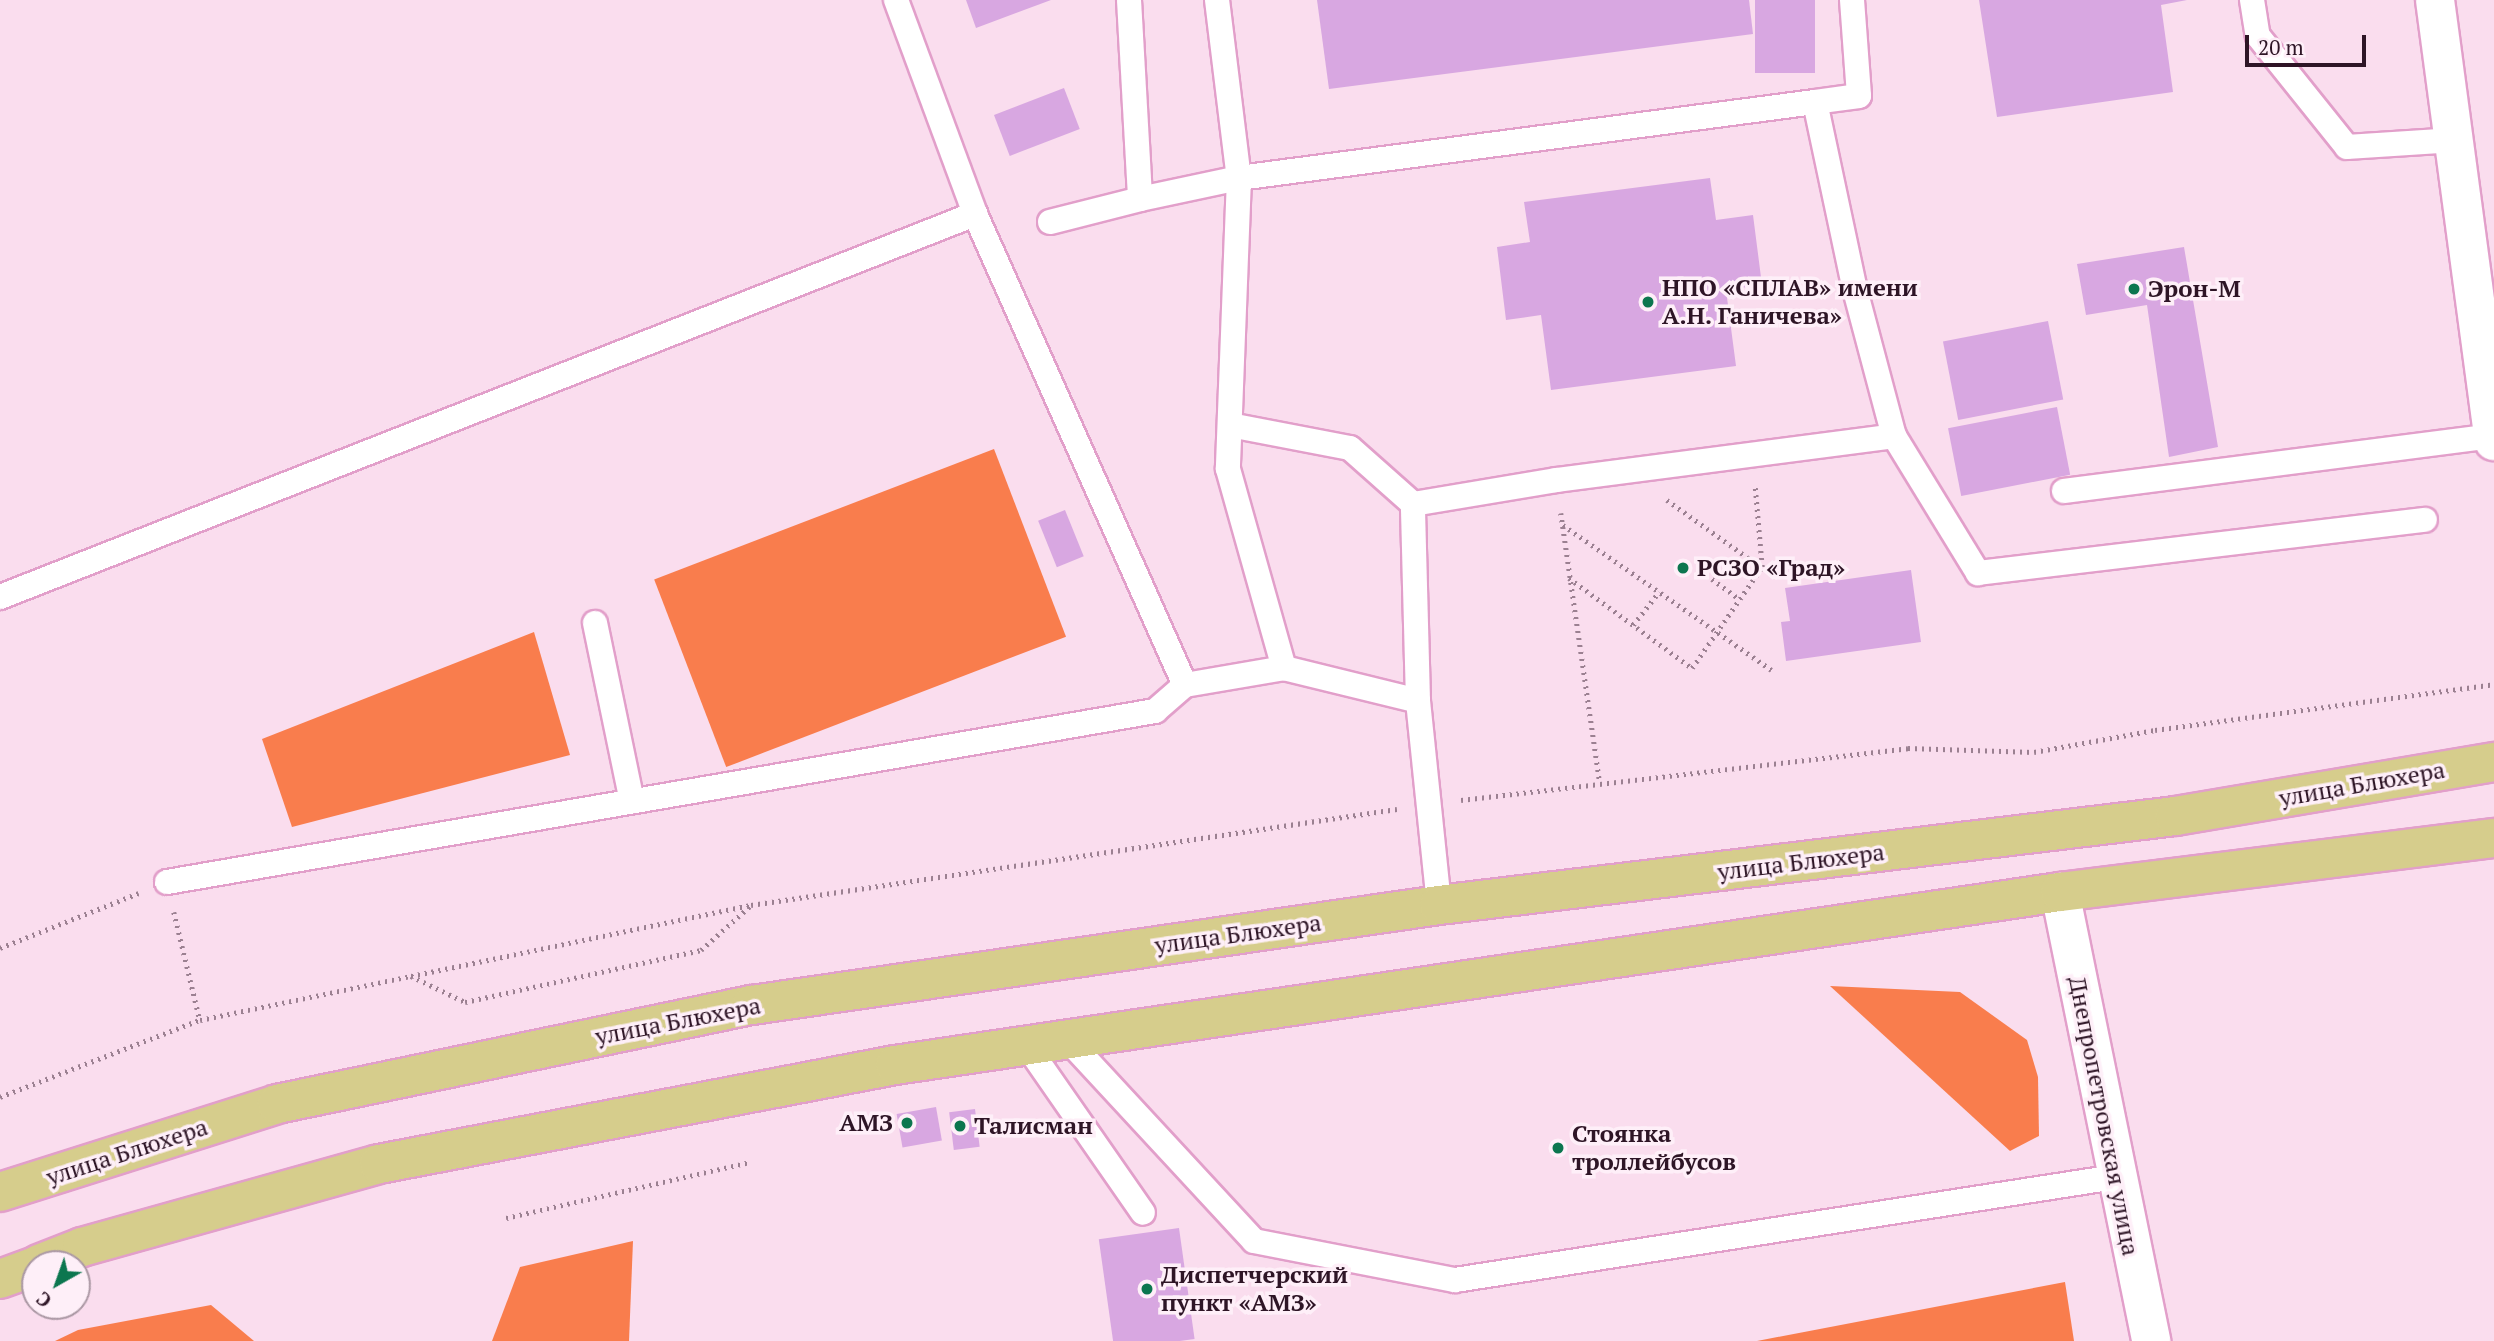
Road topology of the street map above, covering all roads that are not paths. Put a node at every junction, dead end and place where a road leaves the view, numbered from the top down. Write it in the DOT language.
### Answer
graph roads {
  1 [pos="895,0"];
  2 [pos="1129,0"];
  3 [pos="1217,0"];
  4 [pos="1852,0"];
  5 [pos="2252,0"];
  6 [pos="2435,0"];
  7 [pos="1815,102"];
  8 [pos="2455,140"];
  9 [pos="1239,178"];
  10 [pos="1140,199"];
  11 [pos="975,214"];
  12 [pos="1051,222"];
  13 [pos="1230,425"];
  14 [pos="1895,436"];
  15 [pos="2493,436"];
  16 [pos="2494,442"];
  17 [pos="2064,491"];
  18 [pos="1413,504"];
  19 [pos="2425,520"];
  20 [pos="0,597"];
  21 [pos="595,623"];
  22 [pos="1284,668"];
  23 [pos="1185,685"];
  24 [pos="1418,701"];
  25 [pos="2494,762"];
  26 [pos="632,801"];
  27 [pos="2048,832"];
  28 [pos="2494,838"];
  29 [pos="167,882"];
  30 [pos="2060,892"];
  31 [pos="1439,905"];
  32 [pos="1067,1039"];
  33 [pos="1027,1046"];
  34 [pos="2115,1177"];
  35 [pos="0,1192"];
  36 [pos="1143,1213"];
  37 [pos="74,1250"];
  38 [pos="21,1271"];
  39 [pos="0,1279"];
  40 [pos="2151,1341"];
  1 -- 11 [label="lane"];
  2 -- 10 [label="lane"];
  3 -- 9 [label="lane"];
  4 -- 7 [label="lane"];
  5 -- 8 [label="lane"];
  6 -- 8 [label="street"];
  7 -- 9 [label="lane"];
  7 -- 14 [label="lane"];
  8 -- 15 [label="street"];
  9 -- 10 [label="lane"];
  9 -- 13 [label="lane"];
  10 -- 12 [label="lane"];
  11 -- 20 [label="lane"];
  11 -- 23 [label="lane"];
  13 -- 18 [label="lane"];
  13 -- 22 [label="lane"];
  14 -- 18 [label="lane"];
  14 -- 19 [label="lane"];
  15 -- 16 [label="street"];
  15 -- 17 [label="lane"];
  18 -- 24 [label="lane"];
  21 -- 26 [label="lane"];
  22 -- 23 [label="lane"];
  22 -- 24 [label="lane"];
  23 -- 26 [label="lane"];
  24 -- 31 [label="lane"];
  25 -- 27 [label="main road, улица Блюхера"];
  26 -- 29 [label="lane"];
  27 -- 30 [label="main road"];
  27 -- 31 [label="main road, улица Блюхера"];
  28 -- 30 [label="main road"];
  30 -- 32 [label="main road"];
  30 -- 34 [label="street, Днепропетровская улица"];
  31 -- 35 [label="main road, улица Блюхера"];
  32 -- 33 [label="main road"];
  32 -- 34 [label="lane"];
  33 -- 36 [label="lane"];
  33 -- 37 [label="main road"];
  34 -- 40 [label="street, Днепропетровская улица"];
  38 -- 39 [label="main road"];
}
